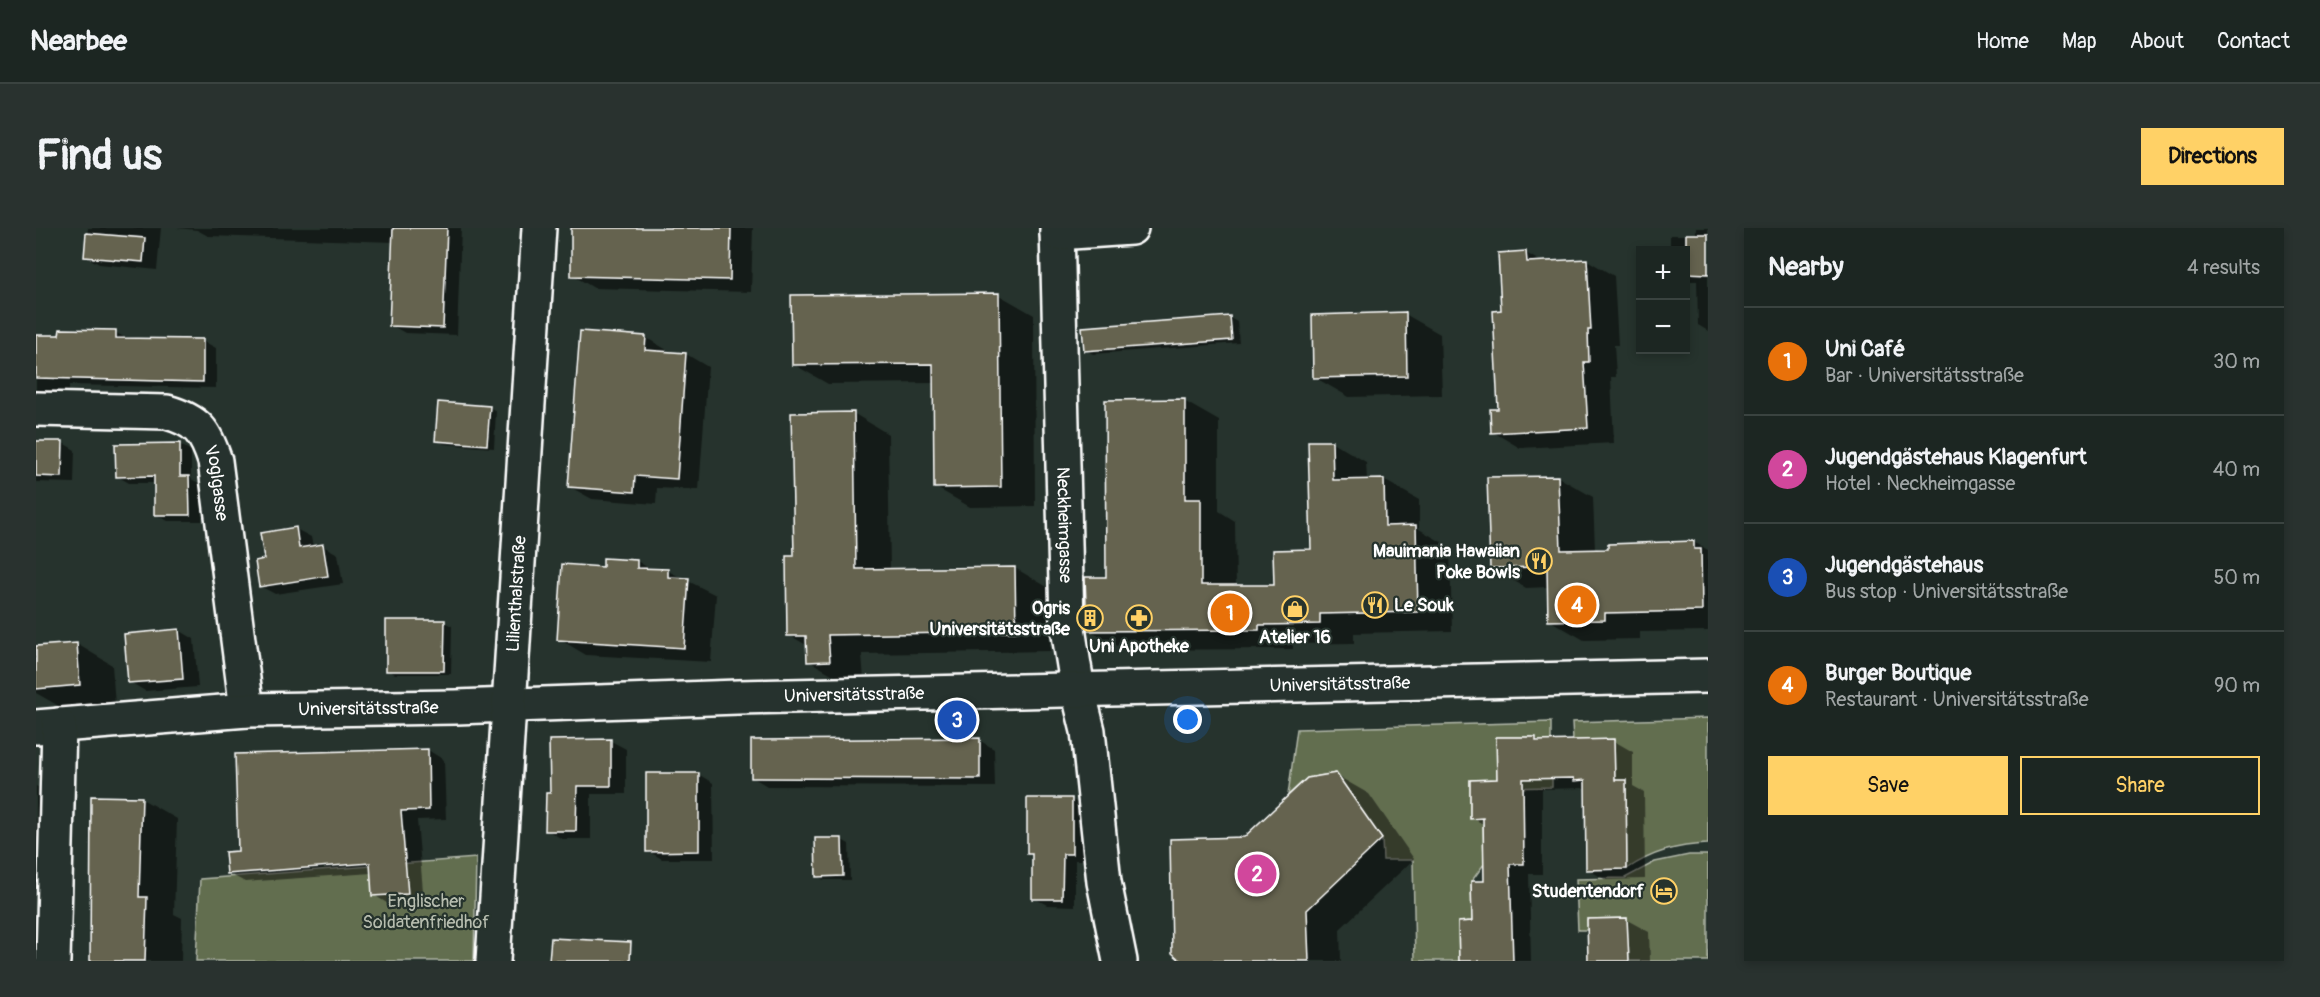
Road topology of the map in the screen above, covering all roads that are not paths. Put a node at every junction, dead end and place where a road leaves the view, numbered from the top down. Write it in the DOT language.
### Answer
graph roads {
  1 [pos="539,228"];
  2 [pos="1131,228"];
  3 [pos="1057,231"];
  4 [pos="36,409"];
  5 [pos="1708,676"];
  6 [pos="1078,690"];
  7 [pos="507,706"];
  8 [pos="247,710"];
  9 [pos="48,726"];
  10 [pos="54,961"];
  11 [pos="493,961"];
  12 [pos="1120,961"];
  1 -- 7 [label="street, Lilienthalstraße"];
  2 -- 3 [label="street"];
  3 -- 6 [label="street, Neckheimgasse"];
  4 -- 8 [label="street, Voglgasse"];
  5 -- 6 [label="street, Universitätsstraße"];
  6 -- 7 [label="street, Universitätsstraße"];
  6 -- 12 [label="street, Neckheimgasse"];
  7 -- 8 [label="street, Universitätsstraße"];
  7 -- 11 [label="street, Lilienthalstraße"];
  8 -- 9 [label="street, Universitätsstraße"];
  9 -- 10 [label="street"];
}
